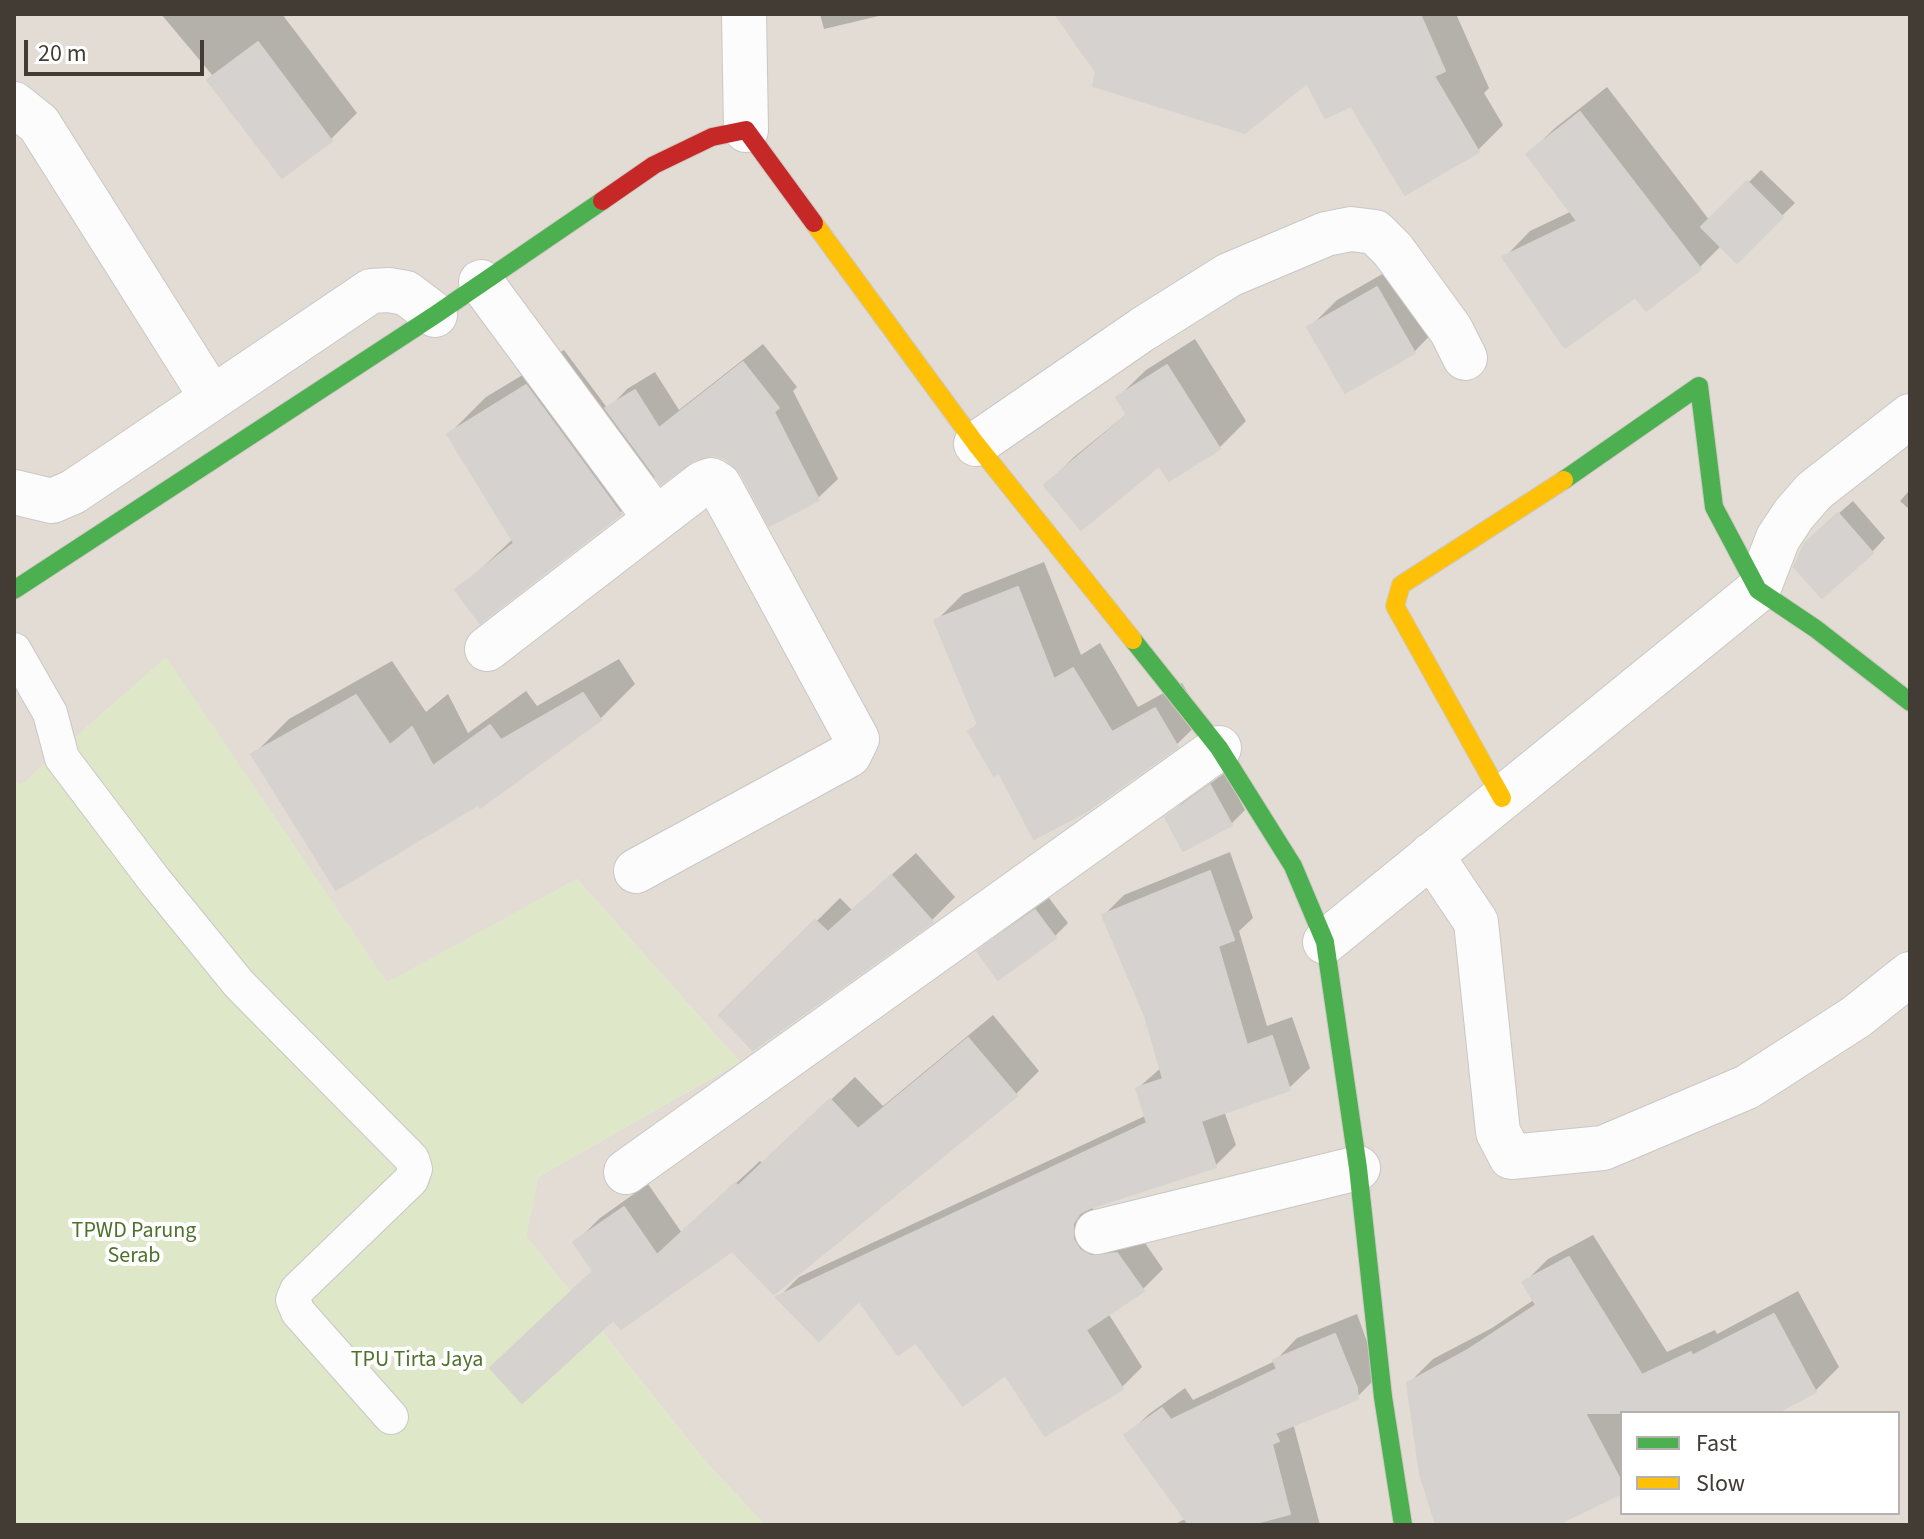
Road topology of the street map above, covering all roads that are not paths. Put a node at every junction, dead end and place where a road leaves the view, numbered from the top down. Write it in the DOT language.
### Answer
graph roads {
  1 [pos="744,14"];
  2 [pos="14,104"];
  3 [pos="746,130"];
  4 [pos="481,282"];
  5 [pos="435,315"];
  6 [pos="1465,358"];
  7 [pos="212,398"];
  8 [pos="1910,416"];
  9 [pos="976,444"];
  10 [pos="14,492"];
  11 [pos="656,519"];
  12 [pos="14,590"];
  13 [pos="1758,590"];
  14 [pos="487,649"];
  15 [pos="14,650"];
  16 [pos="1910,702"];
  17 [pos="1219,748"];
  18 [pos="1502,798"];
  19 [pos="1431,855"];
  20 [pos="636,871"];
  21 [pos="1325,942"];
  22 [pos="1910,974"];
  23 [pos="1358,1168"];
  24 [pos="626,1172"];
  25 [pos="1097,1232"];
  26 [pos="391,1417"];
  27 [pos="1403,1525"];
  1 -- 3 [label="street"];
  2 -- 7 [label="street"];
  3 -- 4 [label="street"];
  3 -- 9 [label="street"];
  4 -- 5 [label="street"];
  4 -- 11 [label="street"];
  5 -- 7 [label="street"];
  5 -- 12 [label="street"];
  6 -- 9 [label="street"];
  7 -- 10 [label="street"];
  8 -- 13 [label="street"];
  9 -- 17 [label="street"];
  11 -- 14 [label="street"];
  11 -- 20 [label="street"];
  13 -- 16 [label="street"];
  13 -- 18 [label="street"];
  13 -- 18 [label="street"];
  15 -- 26 [label="lane"];
  17 -- 21 [label="street"];
  17 -- 24 [label="street"];
  18 -- 19 [label="street"];
  19 -- 21 [label="street"];
  19 -- 22 [label="street"];
  21 -- 23 [label="street"];
  23 -- 25 [label="street"];
  23 -- 27 [label="street"];
}
